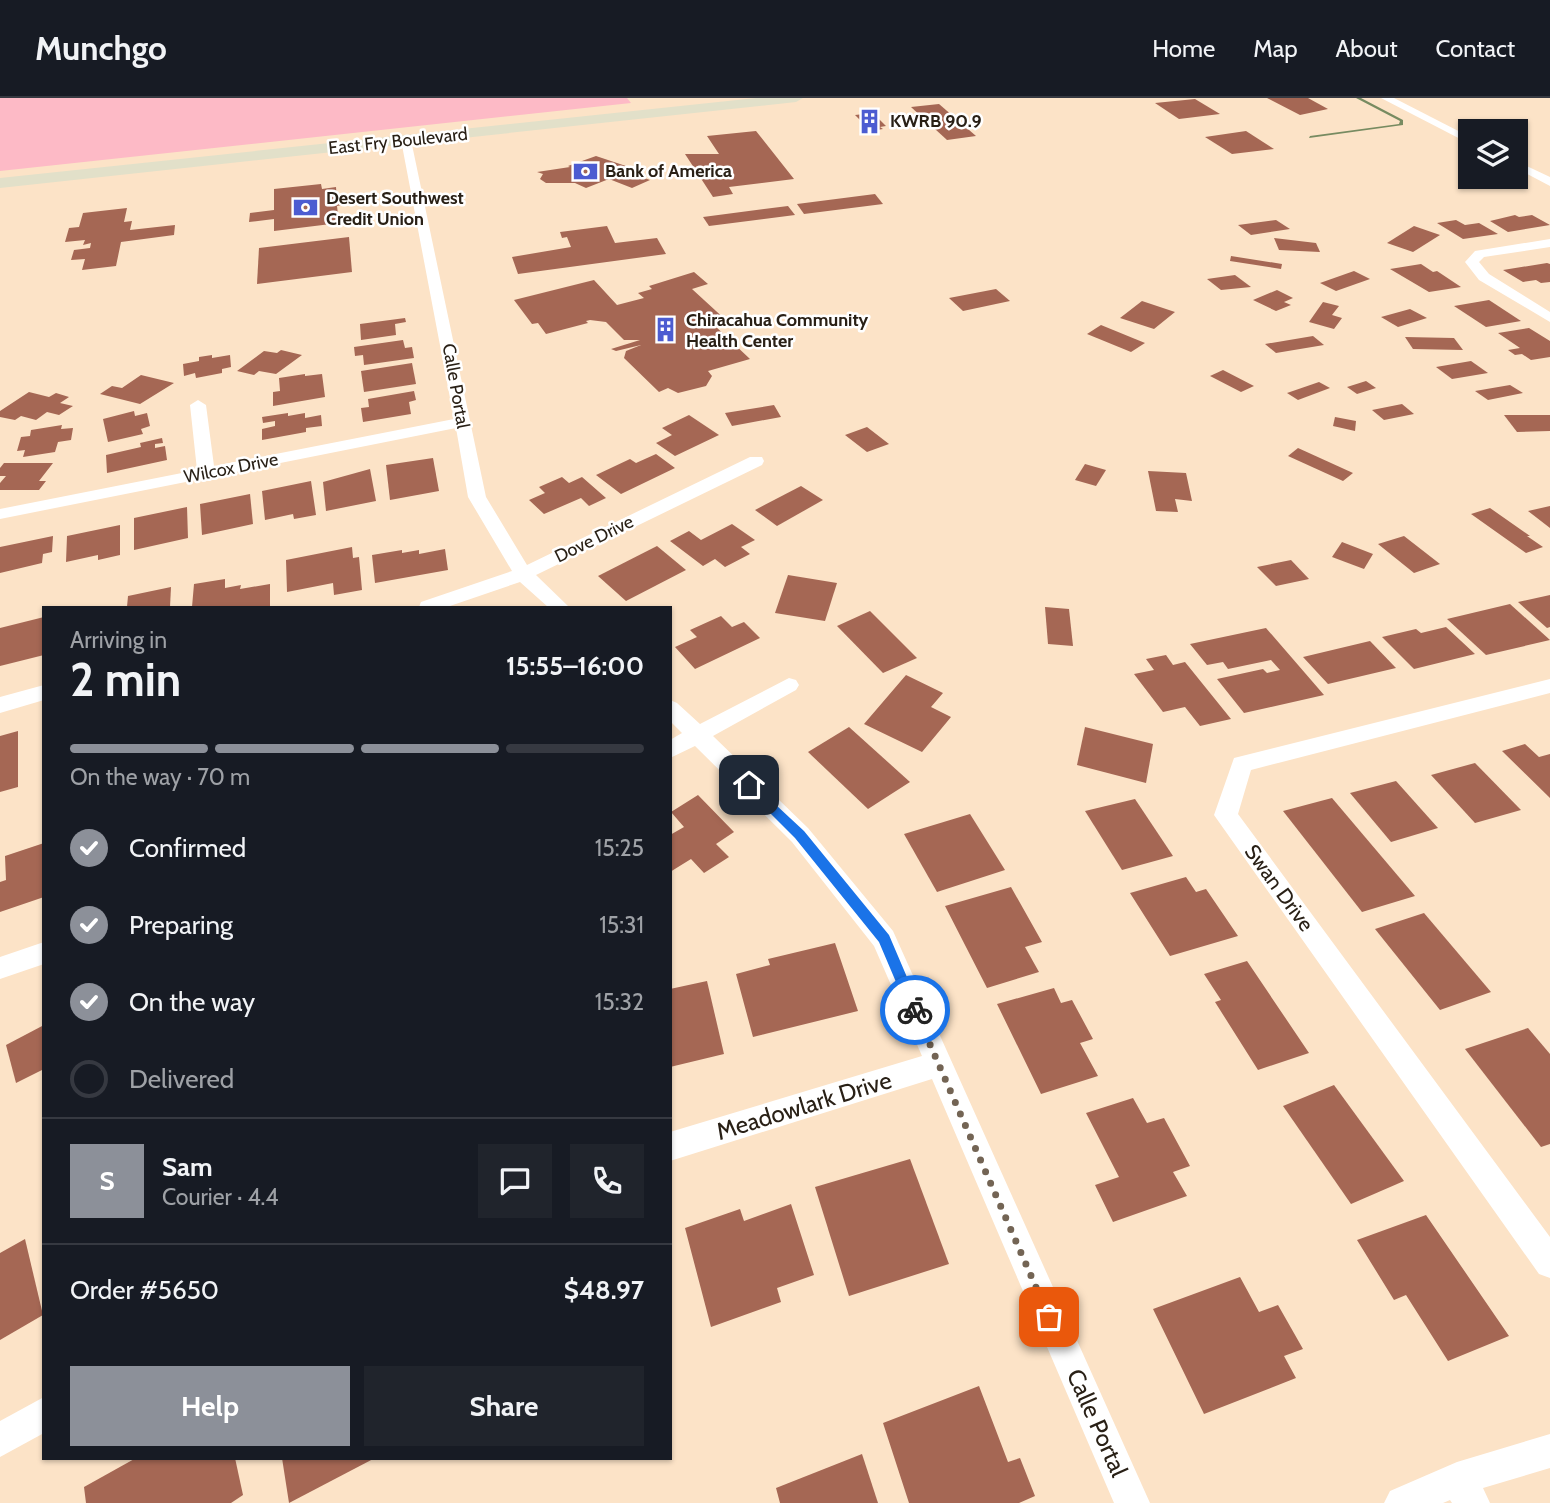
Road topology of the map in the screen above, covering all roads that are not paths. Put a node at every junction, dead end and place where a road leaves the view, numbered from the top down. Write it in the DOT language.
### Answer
graph roads {
  1 [pos="796,98"];
  2 [pos="1386,98"];
  3 [pos="1458,135"];
  4 [pos="406,140"];
  5 [pos="1528,170"];
  6 [pos="1550,182"];
  7 [pos="0,183"];
  8 [pos="1550,243"];
  9 [pos="1550,318"];
  10 [pos="198,405"];
  11 [pos="462,422"];
  12 [pos="756,461"];
  13 [pos="206,473"];
  14 [pos="0,514"];
  15 [pos="523,573"];
  16 [pos="431,606"];
  17 [pos="559,606"];
  18 [pos="789,685"];
  19 [pos="1550,686"];
  20 [pos="42,693"];
  21 [pos="0,705"];
  22 [pos="672,710"];
  23 [pos="699,734"];
  24 [pos="672,749"];
  25 [pos="42,954"];
  26 [pos="0,968"];
  27 [pos="938,1065"];
  28 [pos="672,1146"];
  29 [pos="1550,1263"];
  30 [pos="42,1415"];
  31 [pos="0,1440"];
  32 [pos="1550,1451"];
  33 [pos="1464,1491"];
  34 [pos="1132,1503"];
  35 [pos="1402,1503"];
  1 -- 4 [label="main road, East Fry Boulevard"];
  2 -- 3 [label="street"];
  4 -- 7 [label="main road, East Fry Boulevard"];
  4 -- 11 [label="street, Calle Portal"];
  5 -- 6 [label="street"];
  8 -- 9 [label="street"];
  10 -- 13 [label="street"];
  11 -- 13 [label="street, Wilcox Drive"];
  11 -- 15 [label="street, Calle Portal"];
  12 -- 15 [label="street, Dove Drive"];
  13 -- 14 [label="street, Wilcox Drive"];
  15 -- 16 [label="street, Dove Drive"];
  15 -- 17 [label="street, Calle Portal"];
  18 -- 23 [label="street"];
  19 -- 29 [label="street, Swan Drive"];
  20 -- 21 [label="street"];
  22 -- 23 [label="street, Calle Portal"];
  23 -- 24 [label="street"];
  23 -- 27 [label="street, Calle Portal"];
  25 -- 26 [label="street"];
  27 -- 28 [label="street, Meadowlark Drive"];
  27 -- 34 [label="street, Calle Portal"];
  30 -- 31 [label="street"];
  32 -- 33 [label="street"];
  33 -- 35 [label="street"];
}
